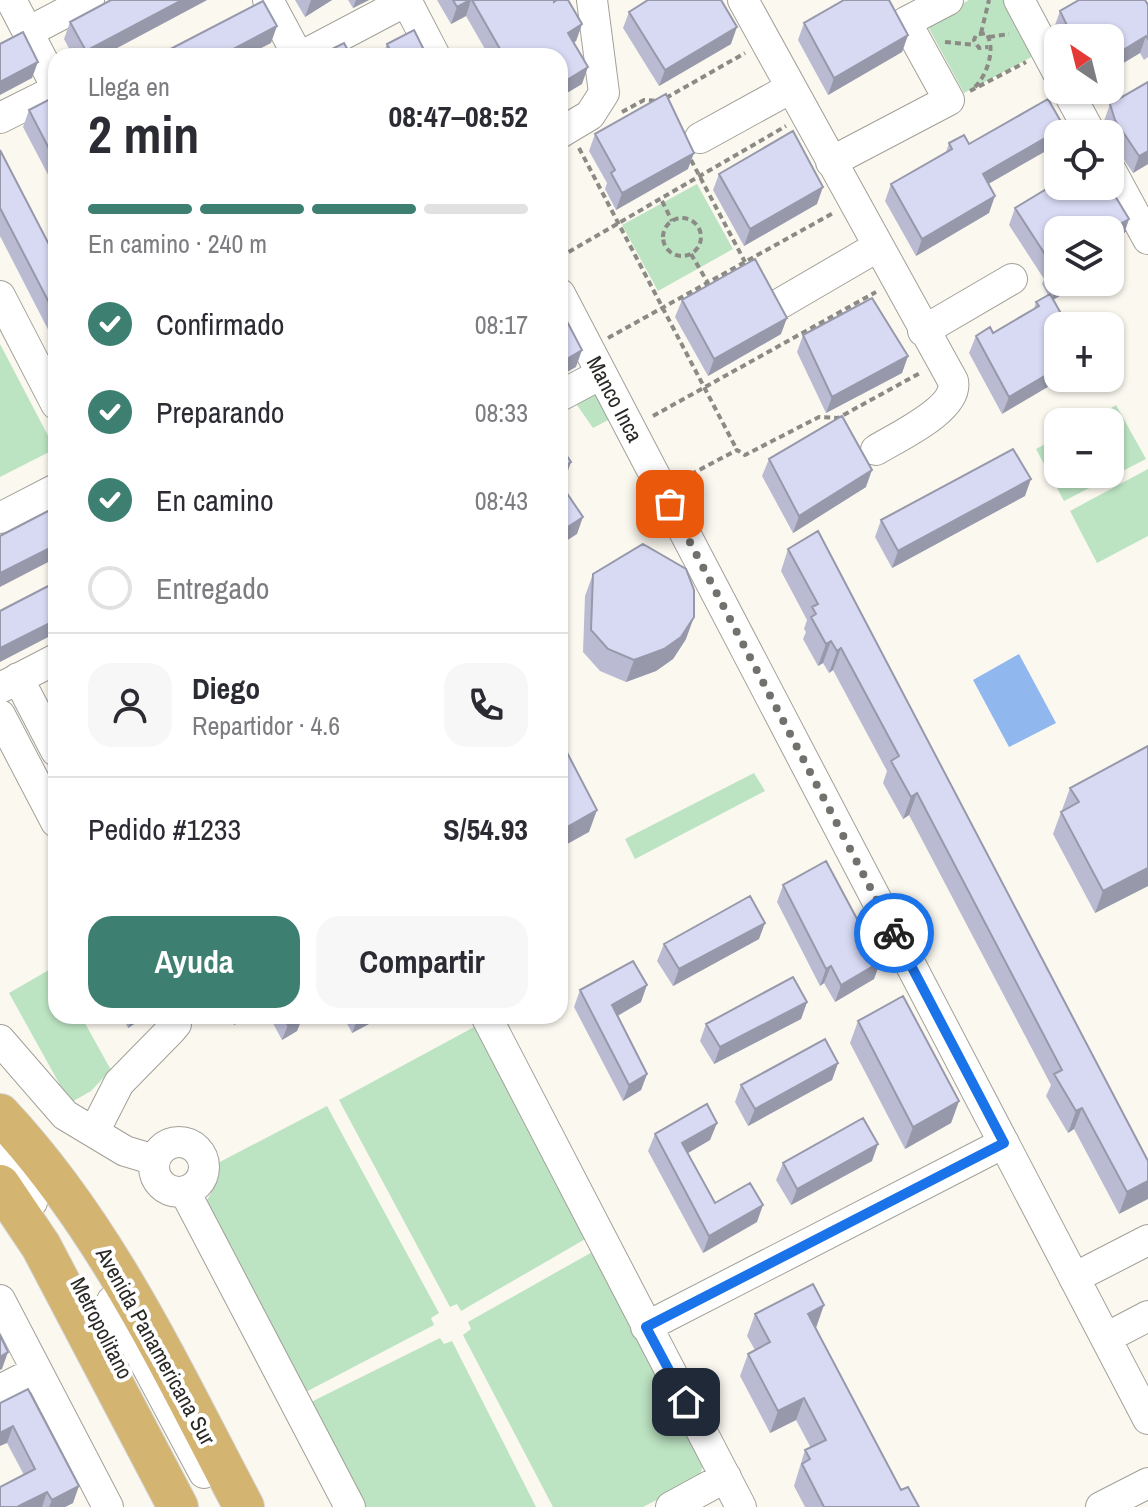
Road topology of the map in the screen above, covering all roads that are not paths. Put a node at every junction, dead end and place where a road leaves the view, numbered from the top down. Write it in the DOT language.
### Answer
graph roads {
  1 [pos="11,0"];
  2 [pos="89,0"];
  3 [pos="268,0"];
  4 [pos="406,0"];
  5 [pos="592,0"];
  6 [pos="743,0"];
  7 [pos="948,0"];
  8 [pos="1019,0"];
  9 [pos="28,32"];
  10 [pos="1044,47"];
  11 [pos="295,48"];
  12 [pos="315,48"];
  13 [pos="431,48"];
  14 [pos="48,72"];
  15 [pos="48,92"];
  16 [pos="798,101"];
  17 [pos="0,118"];
  18 [pos="568,129"];
  19 [pos="694,146"];
  20 [pos="831,162"];
  21 [pos="1124,193"];
  22 [pos="1146,231"];
  23 [pos="877,247"];
  24 [pos="1012,279"];
  25 [pos="0,296"];
  26 [pos="568,310"];
  27 [pos="782,315"];
  28 [pos="923,331"];
  29 [pos="595,362"];
  30 [pos="568,388"];
  31 [pos="48,389"];
  32 [pos="876,450"];
  33 [pos="48,493"];
  34 [pos="0,518"];
  35 [pos="48,663"];
  36 [pos="9,683"];
  37 [pos="0,715"];
  38 [pos="48,739"];
  39 [pos="48,801"];
  40 [pos="176,1024"];
  41 [pos="490,1024"];
  42 [pos="0,1040"];
  43 [pos="0,1114"];
  44 [pos="82,1125"];
  45 [pos="0,1140"];
  46 [pos="1004,1143"];
  47 [pos="0,1153"];
  48 [pos="155,1160"];
  49 [pos="0,1185"];
  50 [pos="185,1192"];
  51 [pos="1146,1245"];
  52 [pos="1074,1278"];
  53 [pos="0,1300"];
  54 [pos="1148,1316"];
  55 [pos="646,1327"];
  56 [pos="1106,1338"];
  57 [pos="37,1371"];
  58 [pos="0,1390"];
  59 [pos="1148,1419"];
  60 [pos="1148,1483"];
  61 [pos="731,1497"];
  62 [pos="108,1507"];
  63 [pos="178,1507"];
  64 [pos="195,1507"];
  65 [pos="222,1507"];
  66 [pos="244,1507"];
  67 [pos="350,1507"];
  68 [pos="671,1507"];
  69 [pos="1101,1507"];
  1 -- 9 [label="street"];
  2 -- 9 [label="street"];
  3 -- 11 [label="street"];
  4 -- 12 [label="street"];
  4 -- 13 [label="street"];
  5 -- 18 [label="street"];
  6 -- 16 [label="street"];
  7 -- 20 [label="street"];
  8 -- 10 [label="street"];
  9 -- 14 [label="street"];
  15 -- 17 [label="street"];
  16 -- 19 [label="street"];
  16 -- 20 [label="street"];
  20 -- 23 [label="street"];
  21 -- 22 [label="street"];
  23 -- 27 [label="street"];
  23 -- 28 [label="street"];
  24 -- 28 [label="street"];
  25 -- 31 [label="street"];
  26 -- 29 [label="street, Manco Inca"];
  28 -- 32 [label="street"];
  29 -- 30 [label="street"];
  29 -- 46 [label="street, Manco Inca"];
  33 -- 34 [label="street"];
  35 -- 36 [label="street"];
  36 -- 38 [label="street"];
  37 -- 39 [label="street"];
  40 -- 44 [label="street"];
  41 -- 55 [label="street"];
  42 -- 44 [label="street"];
  43 -- 66 [label="main road, Avenida Panamericana Sur"];
  44 -- 48 [label="street"];
  45 -- 65 [label="street, Metropolitano"];
  46 -- 52 [label="street, Manco Inca"];
  46 -- 55 [label="street"];
  47 -- 64 [label="street, Metropolitano"];
  48 -- 50 [label="street"];
  48 -- 50 [label="street"];
  49 -- 63 [label="main road"];
  50 -- 67 [label="street"];
  51 -- 52 [label="street"];
  52 -- 56 [label="street, Manco Inca"];
  53 -- 57 [label="street"];
  54 -- 56 [label="street"];
  55 -- 61 [label="street"];
  56 -- 59 [label="street, Manco Inca"];
  57 -- 58 [label="street"];
  57 -- 62 [label="street"];
  60 -- 69 [label="street"];
  61 -- 68 [label="street"];
}
